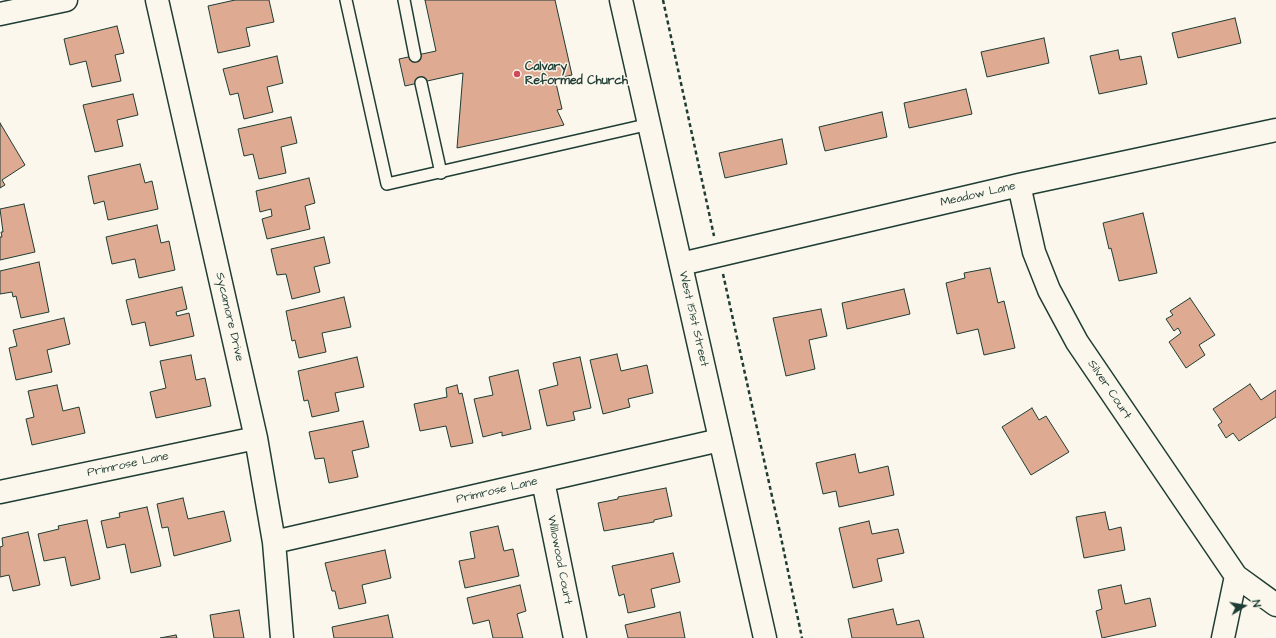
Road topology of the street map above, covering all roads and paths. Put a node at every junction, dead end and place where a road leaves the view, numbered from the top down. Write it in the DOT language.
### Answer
graph roads {
  1 [pos="66,0"];
  2 [pos="157,0"];
  3 [pos="346,0"];
  4 [pos="404,0"];
  5 [pos="621,0"];
  6 [pos="663,0"];
  7 [pos="0,14"];
  8 [pos="415,56"];
  9 [pos="421,83"];
  10 [pos="650,124"];
  11 [pos="1276,130"];
  12 [pos="441,173"];
  13 [pos="1019,185"];
  14 [pos="718,255"];
  15 [pos="681,264"];
  16 [pos="256,438"];
  17 [pos="720,440"];
  18 [pos="543,481"];
  19 [pos="0,492"];
  20 [pos="274,542"];
  21 [pos="1236,576"];
  22 [pos="1276,605"];
  23 [pos="282,638"];
  24 [pos="575,638"];
  25 [pos="764,638"];
  26 [pos="802,638"];
  27 [pos="1223,638"];
  1 -- 7 [label="street"];
  2 -- 16 [label="street, Sycamore Drive"];
  3 -- 12 [label="lane"];
  4 -- 8 [label="lane"];
  5 -- 10 [label="street, West 151st Street"];
  6 -- 14 [label="path"];
  9 -- 12 [label="lane"];
  10 -- 12 [label="lane"];
  10 -- 15 [label="street, West 151st Street"];
  11 -- 13 [label="street, Meadow Lane"];
  13 -- 14 [label="street, Meadow Lane"];
  13 -- 21 [label="street, Silver Court"];
  14 -- 15 [label="street, Meadow Lane"];
  14 -- 26 [label="path"];
  15 -- 17 [label="street, West 151st Street"];
  16 -- 19 [label="street, Primrose Lane"];
  16 -- 20 [label="street, Sycamore Drive"];
  17 -- 18 [label="street, Primrose Lane"];
  17 -- 25 [label="street, West 151st Street"];
  18 -- 20 [label="street, Primrose Lane"];
  18 -- 24 [label="street, Willowood Court"];
  20 -- 23 [label="street, Sycamore Drive"];
  21 -- 22 [label="street, Silver Court"];
  21 -- 27 [label="street"];
}
